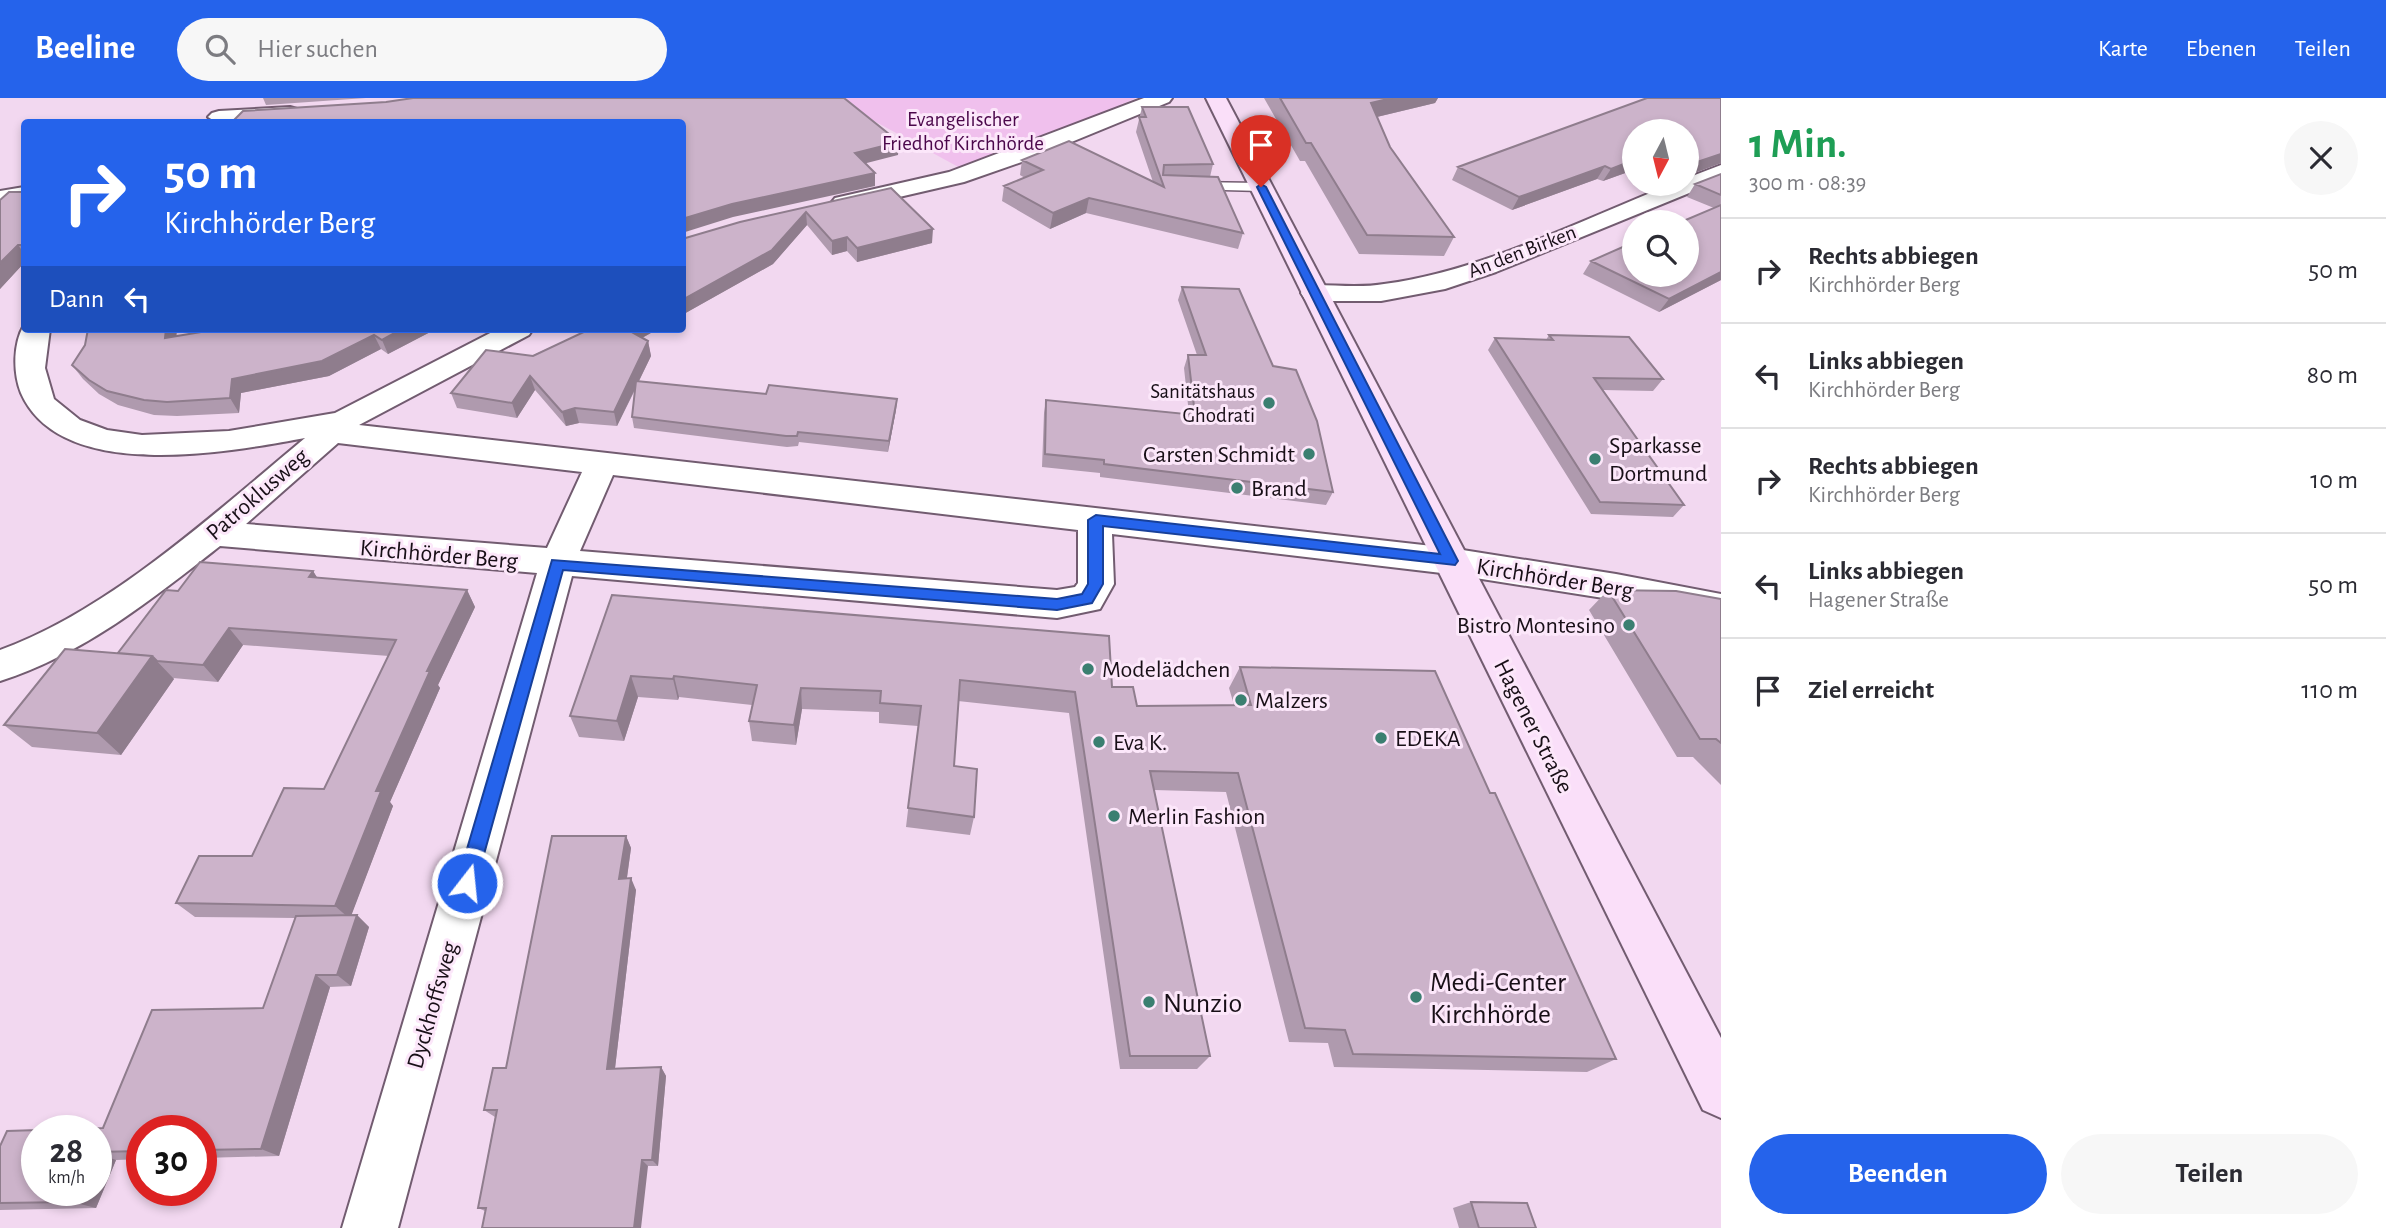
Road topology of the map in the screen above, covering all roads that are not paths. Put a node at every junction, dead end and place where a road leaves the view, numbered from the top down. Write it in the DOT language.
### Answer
graph roads {
  1 [pos="235,98"];
  2 [pos="1161,98"];
  3 [pos="1216,98"];
  4 [pos="309,112"];
  5 [pos="217,119"];
  6 [pos="228,119"];
  7 [pos="1721,172"];
  8 [pos="1180,186"];
  9 [pos="1261,187"];
  10 [pos="21,194"];
  11 [pos="0,198"];
  12 [pos="818,209"];
  13 [pos="1314,293"];
  14 [pos="35,333"];
  15 [pos="512,333"];
  16 [pos="337,426"];
  17 [pos="602,464"];
  18 [pos="1096,520"];
  19 [pos="213,533"];
  20 [pos="1450,561"];
  21 [pos="557,564"];
  22 [pos="1721,608"];
  23 [pos="0,666"];
  24 [pos="1721,1091"];
  25 [pos="370,1228"];
  1 -- 5 [label="street"];
  2 -- 12 [label="street"];
  3 -- 9 [label="main road, Hagener Straße"];
  4 -- 6 [label="street"];
  7 -- 13 [label="street, An den Birken"];
  8 -- 9 [label="lane"];
  9 -- 13 [label="main road, Hagener Straße"];
  10 -- 11 [label="street"];
  13 -- 20 [label="main road, Hagener Straße"];
  14 -- 16 [label="street"];
  15 -- 16 [label="street, Patroklusweg"];
  16 -- 17 [label="street, Kirchhörder Berg"];
  16 -- 19 [label="street, Patroklusweg"];
  17 -- 18 [label="street, Kirchhörder Berg"];
  17 -- 21 [label="street, Dyckhoffsweg"];
  18 -- 20 [label="street, Kirchhörder Berg"];
  18 -- 21 [label="street, Kirchhörder Berg"];
  19 -- 21 [label="street, Kirchhörder Berg"];
  19 -- 23 [label="street, Patroklusweg"];
  20 -- 22 [label="street, Kirchhörder Berg"];
  20 -- 24 [label="main road, Hagener Straße"];
  21 -- 25 [label="street, Dyckhoffsweg"];
}
